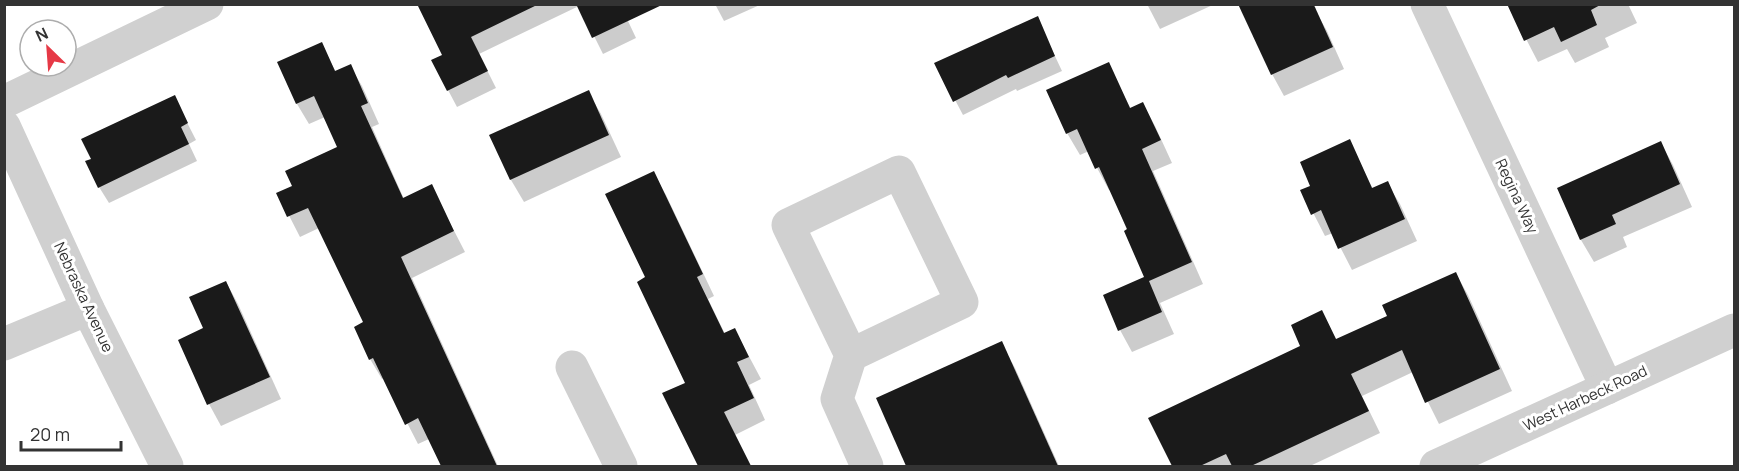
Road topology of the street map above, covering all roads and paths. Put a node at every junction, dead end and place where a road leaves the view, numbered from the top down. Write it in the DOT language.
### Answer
graph roads {
  1 [pos="207,4"];
  2 [pos="1427,4"];
  3 [pos="4,102"];
  4 [pos="4,126"];
  5 [pos="88,309"];
  6 [pos="1734,330"];
  7 [pos="4,344"];
  8 [pos="851,355"];
  9 [pos="572,367"];
  10 [pos="1607,388"];
  11 [pos="167,466"];
  12 [pos="621,466"];
  13 [pos="867,466"];
  14 [pos="1436,466"];
  1 -- 3 [label="street"];
  2 -- 10 [label="street, Regina Way"];
  4 -- 5 [label="street, Nebraska Avenue"];
  5 -- 7 [label="street"];
  5 -- 11 [label="street, Nebraska Avenue"];
  6 -- 10 [label="street, West Harbeck Road"];
  8 -- 8 [label="street"];
  8 -- 13 [label="street"];
  9 -- 12 [label="street"];
  10 -- 14 [label="street, West Harbeck Road"];
}
